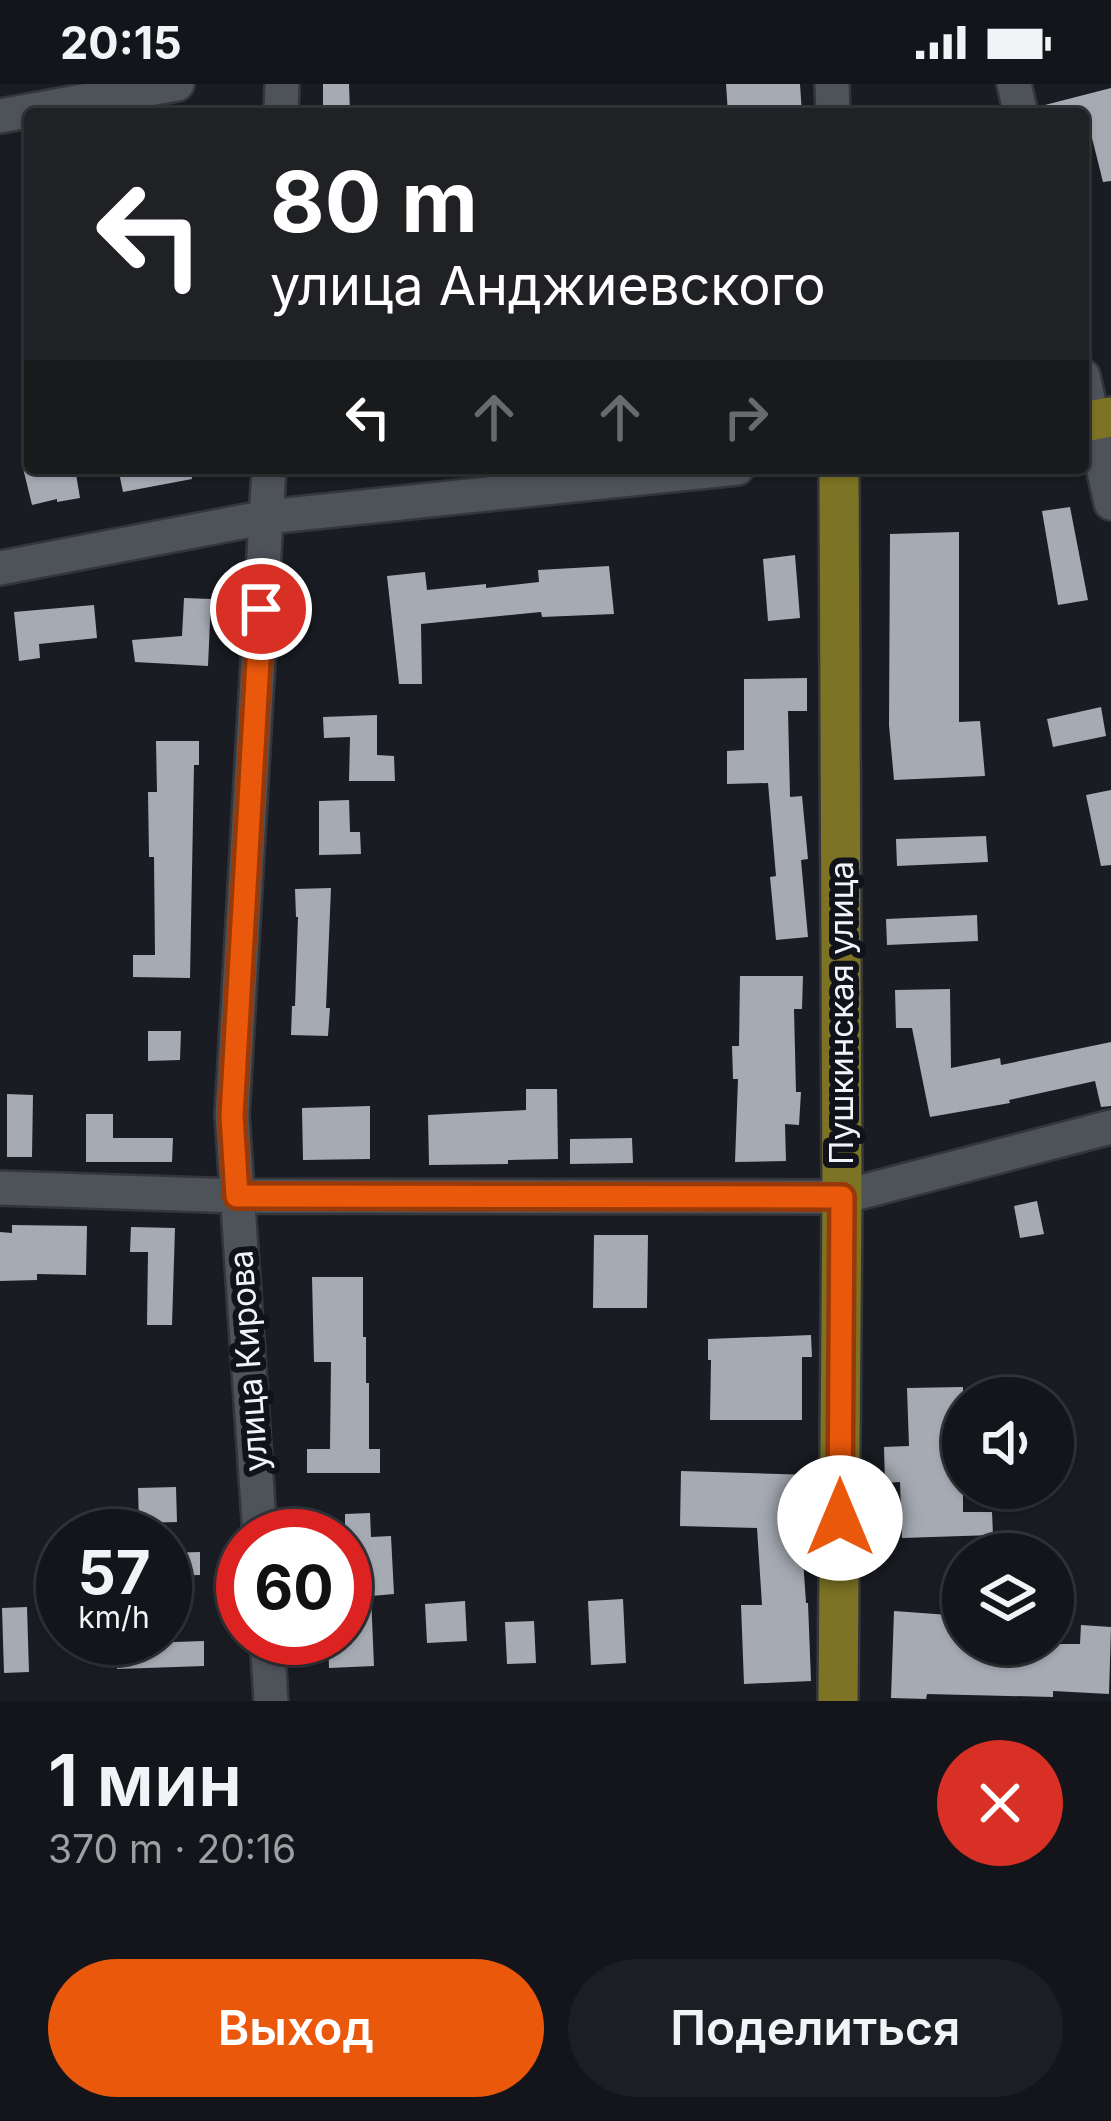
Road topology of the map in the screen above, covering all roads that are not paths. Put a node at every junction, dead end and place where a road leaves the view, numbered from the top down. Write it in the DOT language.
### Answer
graph roads {
  1 [pos="177,84"];
  2 [pos="44,108"];
  3 [pos="1096,420"];
  4 [pos="268,474"];
  5 [pos="681,474"];
  6 [pos="839,474"];
  7 [pos="1111,503"];
  8 [pos="267,518"];
  9 [pos="0,568"];
  10 [pos="1111,1127"];
  11 [pos="0,1188"];
  12 [pos="237,1196"];
  13 [pos="842,1197"];
  14 [pos="258,1509"];
  15 [pos="269,1665"];
  16 [pos="271,1701"];
  17 [pos="838,1701"];
  1 -- 2 [label="street"];
  3 -- 7 [label="street"];
  4 -- 8 [label="street, улица Кирова"];
  5 -- 8 [label="street"];
  6 -- 13 [label="main road, Пушкинская улица"];
  8 -- 9 [label="street"];
  8 -- 12 [label="street, улица Кирова"];
  10 -- 13 [label="street"];
  11 -- 12 [label="street"];
  12 -- 13 [label="street"];
  12 -- 14 [label="street, улица Кирова"];
  13 -- 17 [label="main road, Пушкинская улица"];
  15 -- 16 [label="street"];
}
